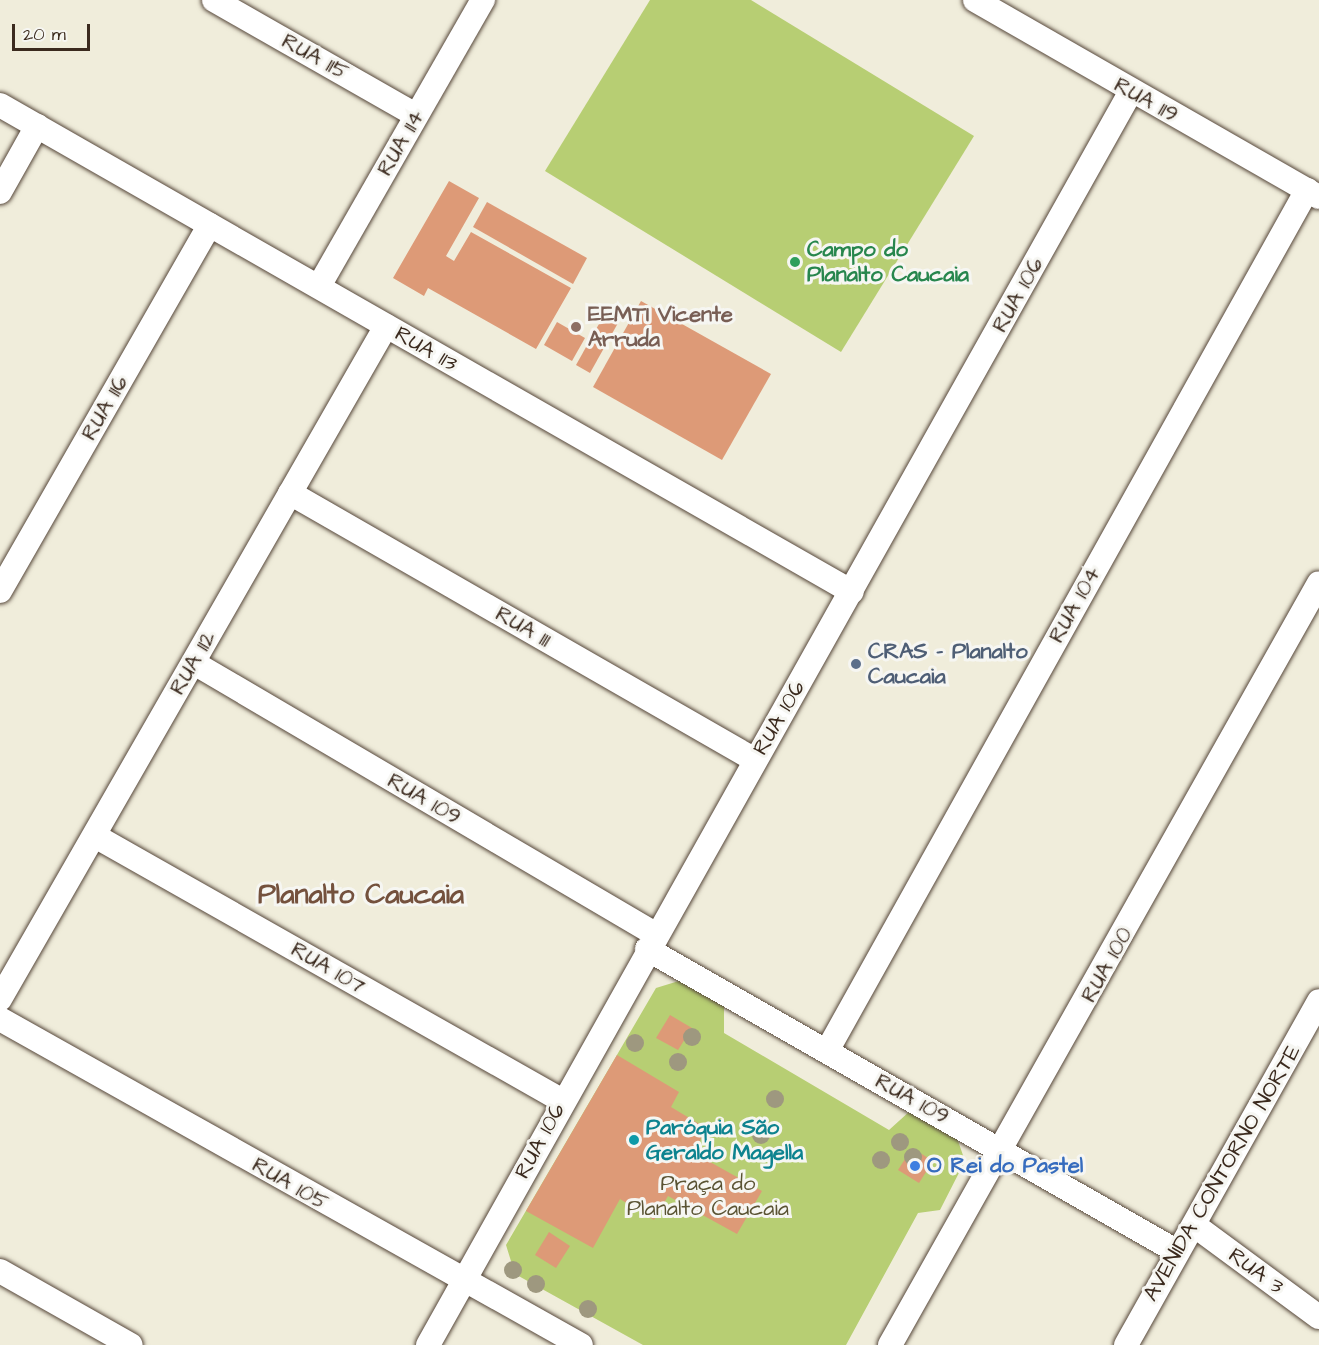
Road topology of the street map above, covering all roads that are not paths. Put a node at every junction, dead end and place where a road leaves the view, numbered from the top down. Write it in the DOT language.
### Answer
graph roads {
  1 [pos="214,0"];
  2 [pos="483,0"];
  3 [pos="975,0"];
  4 [pos="1131,91"];
  5 [pos="0,105"];
  6 [pos="416,115"];
  7 [pos="37,126"];
  8 [pos="0,192"];
  9 [pos="1313,193"];
  10 [pos="210,225"];
  11 [pos="319,286"];
  12 [pos="386,326"];
  13 [pos="290,493"];
  14 [pos="1319,583"];
  15 [pos="0,591"];
  16 [pos="852,592"];
  17 [pos="194,663"];
  18 [pos="755,760"];
  19 [pos="94,836"];
  20 [pos="651,942"];
  21 [pos="0,999"];
  22 [pos="1319,1001"];
  23 [pos="0,1019"];
  24 [pos="827,1051"];
  25 [pos="561,1100"];
  26 [pos="1004,1150"];
  27 [pos="1194,1224"];
  28 [pos="1176,1251"];
  29 [pos="0,1270"];
  30 [pos="464,1283"];
  31 [pos="1319,1317"];
  32 [pos="131,1345"];
  33 [pos="428,1345"];
  34 [pos="581,1345"];
  35 [pos="890,1345"];
  36 [pos="1126,1345"];
  1 -- 6 [label="street, RUA 115"];
  2 -- 6 [label="street, RUA 114"];
  3 -- 4 [label="street, RUA 119"];
  4 -- 9 [label="street, RUA 119"];
  4 -- 16 [label="street, RUA 106"];
  5 -- 7 [label="street, RUA 113"];
  6 -- 11 [label="street, RUA 114"];
  7 -- 8 [label="street"];
  7 -- 10 [label="street, RUA 113"];
  9 -- 24 [label="street, RUA 104"];
  10 -- 11 [label="street, RUA 113"];
  10 -- 15 [label="street, RUA 116"];
  11 -- 12 [label="street, RUA 113"];
  12 -- 13 [label="street, RUA 112"];
  12 -- 16 [label="street, RUA 113"];
  13 -- 17 [label="street, RUA 112"];
  13 -- 18 [label="street, RUA 111"];
  14 -- 26 [label="street, RUA 100"];
  16 -- 18 [label="street, RUA 106"];
  17 -- 19 [label="street, RUA 112"];
  17 -- 20 [label="street, RUA 109"];
  18 -- 20 [label="street, RUA 106"];
  19 -- 21 [label="street, RUA 112"];
  19 -- 25 [label="street, RUA 107"];
  20 -- 24 [label="street, RUA 109"];
  20 -- 25 [label="street, RUA 106"];
  22 -- 27 [label="street, AVENIDA CONTORNO NORTE"];
  23 -- 30 [label="street, RUA 105"];
  24 -- 26 [label="street, RUA 109"];
  25 -- 30 [label="street, RUA 106"];
  26 -- 28 [label="street, RUA 109"];
  26 -- 35 [label="street, RUA 100"];
  27 -- 28 [label="street, AVENIDA CONTORNO NORTE"];
  27 -- 31 [label="street, RUA 3"];
  28 -- 36 [label="street, AVENIDA CONTORNO NORTE"];
  29 -- 32 [label="street"];
  30 -- 33 [label="street, RUA 106"];
  30 -- 34 [label="street, RUA 105"];
}
